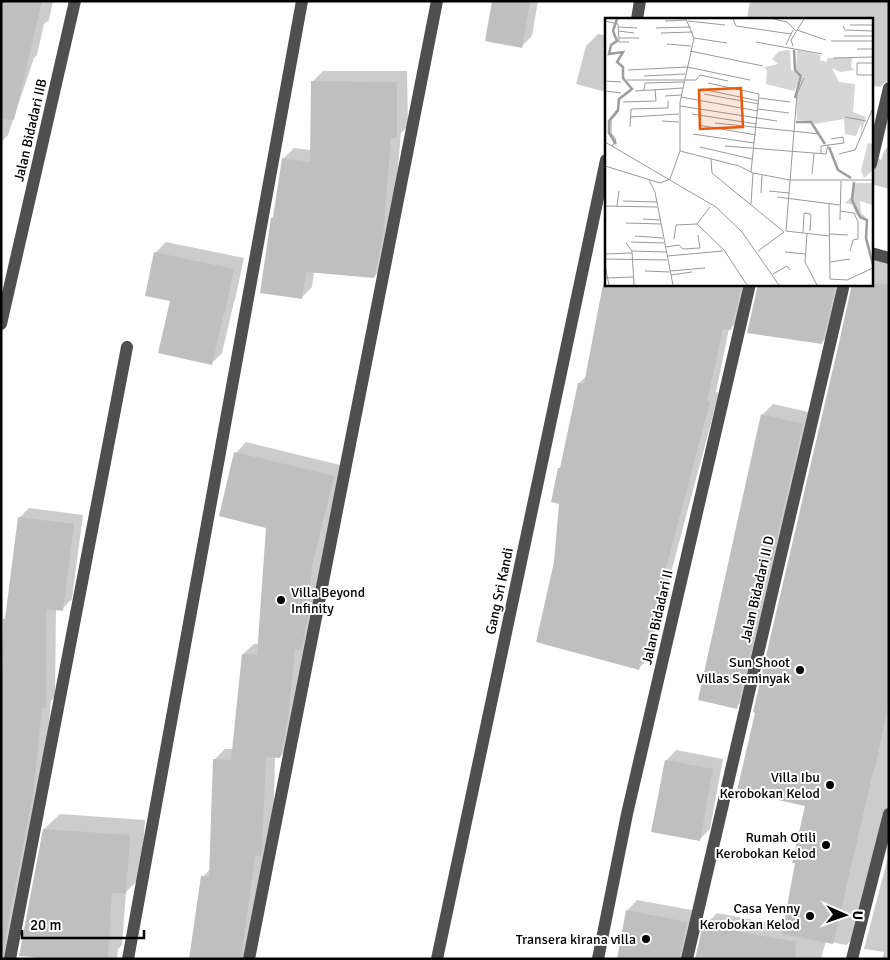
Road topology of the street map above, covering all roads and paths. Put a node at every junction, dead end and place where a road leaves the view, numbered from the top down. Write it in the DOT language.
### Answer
graph roads {
  1 [pos="75,1"];
  2 [pos="302,1"];
  3 [pos="437,1"];
  4 [pos="640,1"];
  5 [pos="637,18"];
  6 [pos="889,88"];
  7 [pos="872,160"];
  8 [pos="605,165"];
  9 [pos="872,253"];
  10 [pos="889,258"];
  11 [pos="750,285"];
  12 [pos="844,285"];
  13 [pos="1,324"];
  14 [pos="127,347"];
  15 [pos="889,814"];
  16 [pos="10,959"];
  17 [pos="128,959"];
  18 [pos="249,959"];
  19 [pos="437,959"];
  20 [pos="598,959"];
  21 [pos="687,959"];
  22 [pos="852,959"];
  1 -- 13 [label="street, Jalan Bidadari IIB"];
  2 -- 17 [label="street"];
  3 -- 18 [label="street"];
  4 -- 5 [label="street"];
  6 -- 7 [label="street"];
  8 -- 19 [label="street, Gang Sri Kandi"];
  9 -- 10 [label="street"];
  11 -- 20 [label="street, Jalan Bidadari II"];
  12 -- 21 [label="street, Jalan Bidadari II D"];
  14 -- 16 [label="street"];
  15 -- 22 [label="street"];
}
